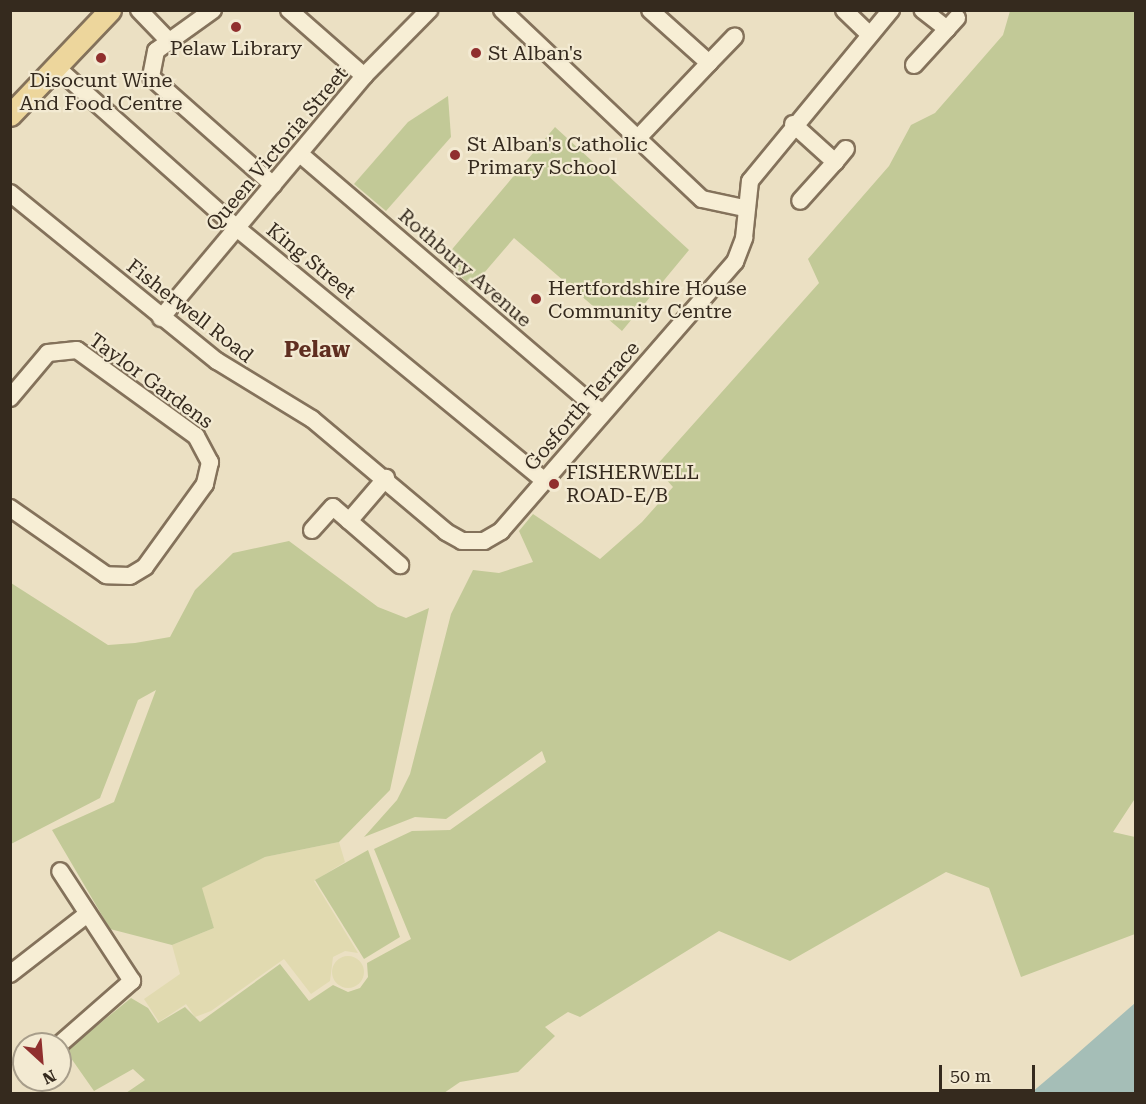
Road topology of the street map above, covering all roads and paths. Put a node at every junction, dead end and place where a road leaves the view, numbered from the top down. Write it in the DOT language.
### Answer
graph roads {
  1 [pos="110,10"];
  2 [pos="139,10"];
  3 [pos="213,10"];
  4 [pos="429,10"];
  5 [pos="502,10"];
  6 [pos="650,10"];
  7 [pos="844,10"];
  8 [pos="891,10"];
  9 [pos="923,10"];
  10 [pos="291,11"];
  11 [pos="870,35"];
  12 [pos="735,36"];
  13 [pos="168,40"];
  14 [pos="709,63"];
  15 [pos="914,65"];
  16 [pos="56,67"];
  17 [pos="364,76"];
  18 [pos="10,115"];
  19 [pos="793,124"];
  20 [pos="637,139"];
  21 [pos="846,149"];
  22 [pos="300,154"];
  23 [pos="835,162"];
  24 [pos="273,185"];
  25 [pos="10,193"];
  26 [pos="800,201"];
  27 [pos="744,208"];
  28 [pos="238,229"];
  29 [pos="162,318"];
  30 [pos="10,398"];
  31 [pos="602,413"];
  32 [pos="386,478"];
  33 [pos="545,481"];
  34 [pos="10,508"];
  35 [pos="349,520"];
  36 [pos="312,530"];
  37 [pos="462,541"];
  38 [pos="400,566"];
  39 [pos="60,871"];
  40 [pos="86,915"];
  41 [pos="10,974"];
  42 [pos="72,1035"];
  1 -- 16 [label="main road"];
  2 -- 13 [label="street"];
  3 -- 13 [label="street"];
  4 -- 17 [label="street, Queen Victoria Street"];
  5 -- 20 [label="street"];
  6 -- 14 [label="street"];
  7 -- 11 [label="street"];
  8 -- 11 [label="street, Gosforth Terrace"];
  9 -- 15 [label="street"];
  10 -- 17 [label="street"];
  11 -- 19 [label="street, Gosforth Terrace"];
  12 -- 14 [label="street"];
  13 -- 24 [label="street"];
  14 -- 20 [label="street"];
  16 -- 18 [label="main road"];
  16 -- 28 [label="street, King Street"];
  17 -- 22 [label="street, Queen Victoria Street"];
  19 -- 23 [label="street"];
  19 -- 27 [label="street, Gosforth Terrace"];
  20 -- 27 [label="street"];
  21 -- 23 [label="street"];
  22 -- 24 [label="street, Queen Victoria Street"];
  22 -- 31 [label="street, Rothbury Avenue"];
  23 -- 26 [label="street"];
  24 -- 28 [label="street, Queen Victoria Street"];
  25 -- 29 [label="street, Fisherwell Road"];
  27 -- 31 [label="street, Gosforth Terrace"];
  28 -- 29 [label="street, Queen Victoria Street"];
  28 -- 33 [label="street, King Street"];
  29 -- 32 [label="street, Fisherwell Road"];
  30 -- 34 [label="street, Taylor Gardens"];
  31 -- 33 [label="street, Gosforth Terrace"];
  32 -- 35 [label="street"];
  32 -- 37 [label="street, Fisherwell Road"];
  33 -- 37 [label="street, Gosforth Terrace"];
  35 -- 36 [label="street"];
  35 -- 38 [label="street"];
  39 -- 40 [label="street"];
  40 -- 41 [label="street"];
  40 -- 42 [label="street"];
}
